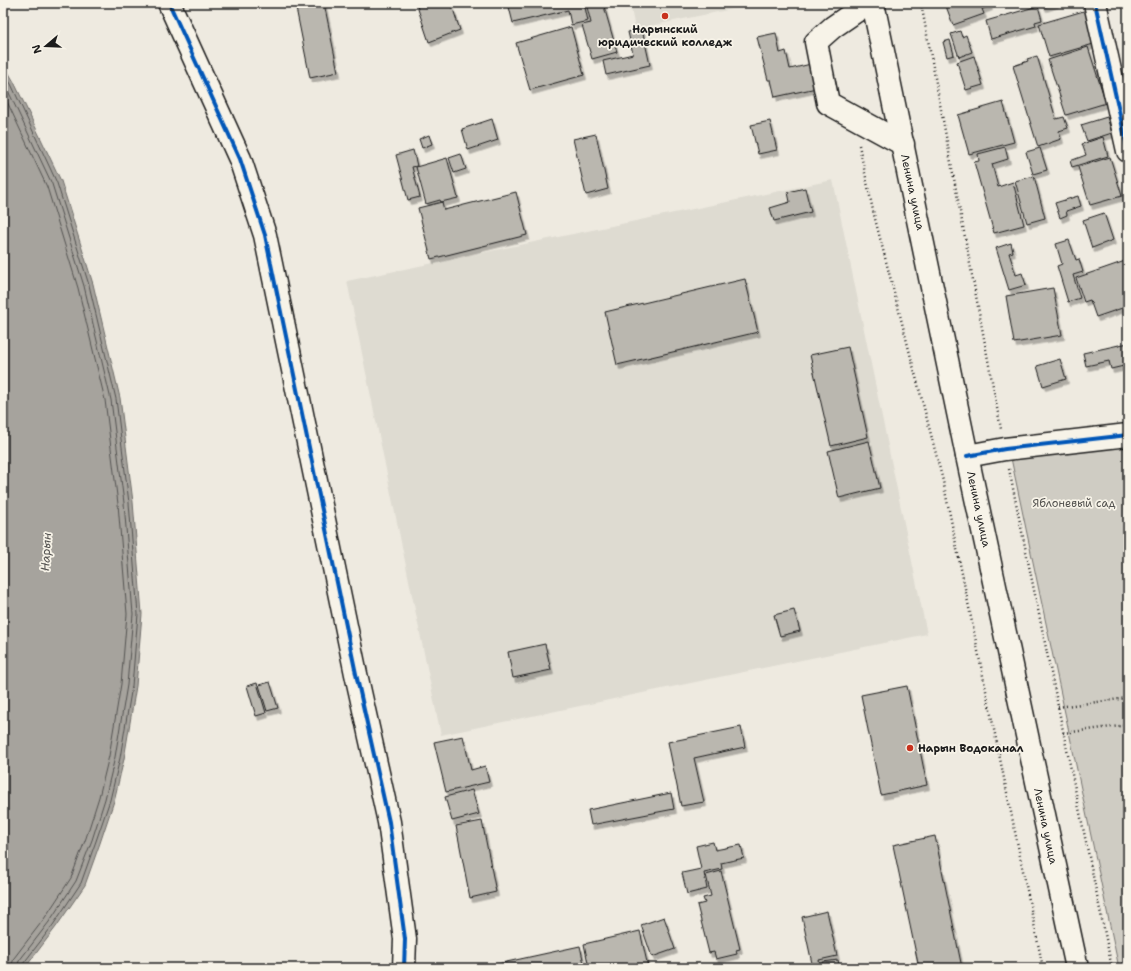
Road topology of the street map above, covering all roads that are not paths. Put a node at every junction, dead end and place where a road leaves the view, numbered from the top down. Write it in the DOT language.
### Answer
graph roads {
  1 [pos="169,3"];
  2 [pos="868,3"];
  3 [pos="873,3"];
  4 [pos="1095,3"];
  5 [pos="903,144"];
  6 [pos="1128,151"];
  7 [pos="1128,435"];
  8 [pos="967,456"];
  9 [pos="404,968"];
  10 [pos="1077,968"];
  1 -- 9 [label="street"];
  2 -- 5 [label="street"];
  3 -- 5 [label="street, Ленина улица"];
  4 -- 6 [label="street"];
  5 -- 8 [label="street, Ленина улица"];
  7 -- 8 [label="street"];
  8 -- 10 [label="street, Ленина улица"];
}
